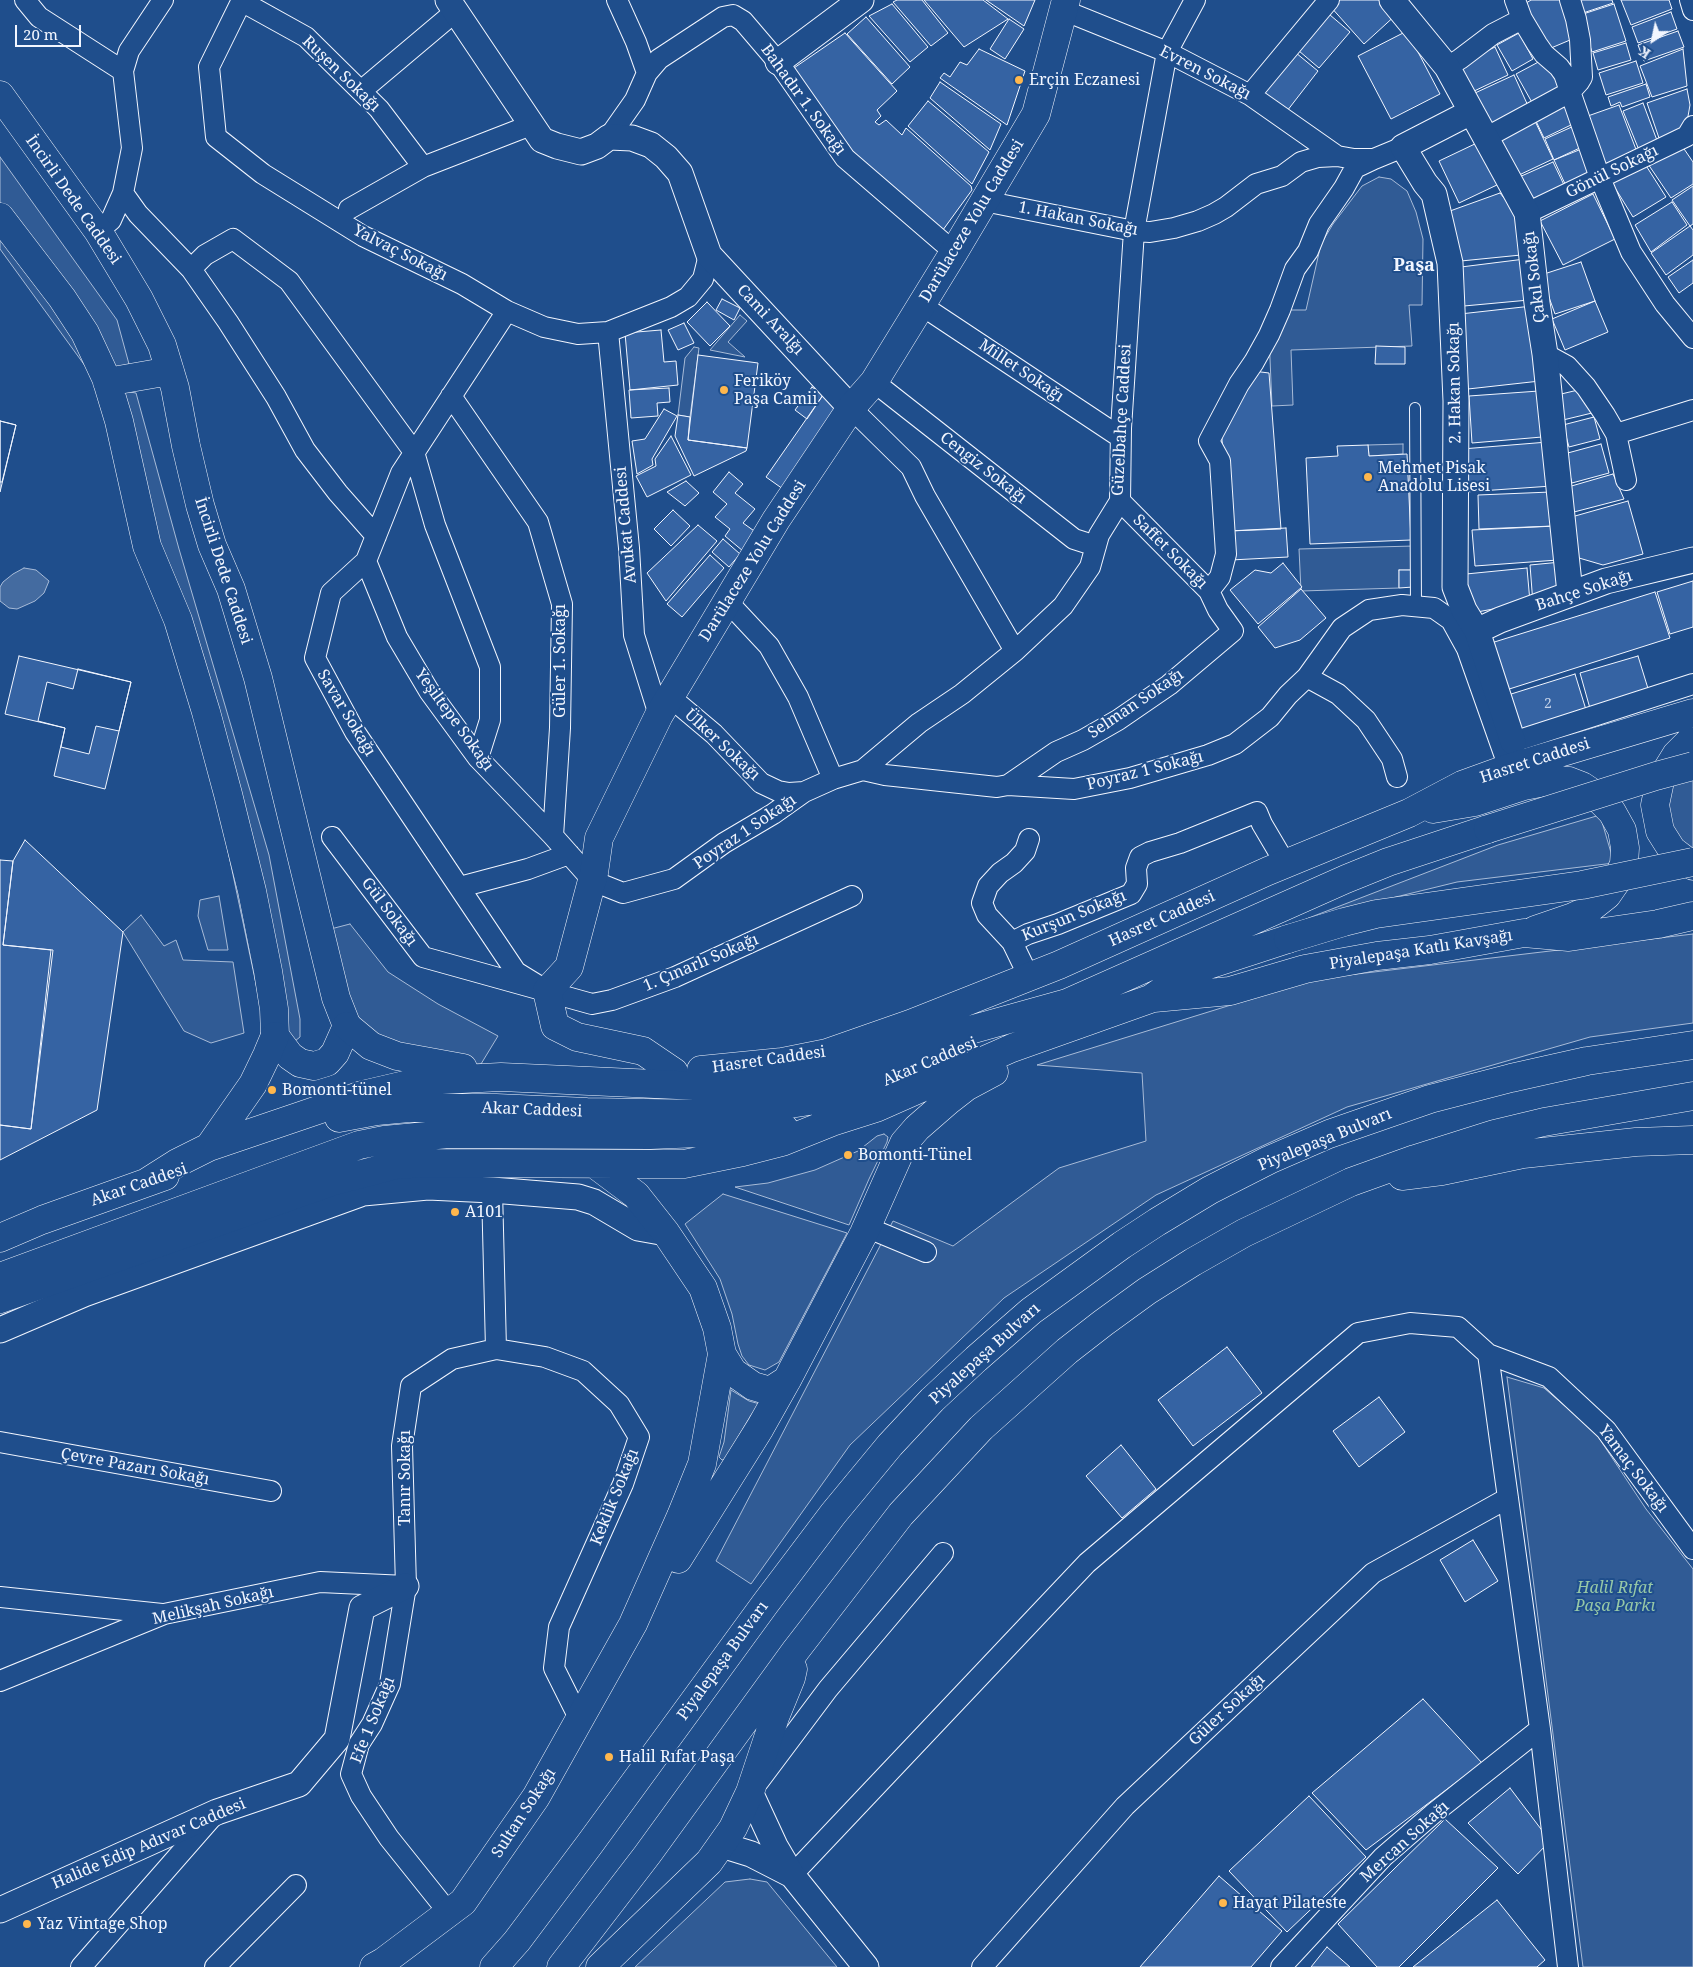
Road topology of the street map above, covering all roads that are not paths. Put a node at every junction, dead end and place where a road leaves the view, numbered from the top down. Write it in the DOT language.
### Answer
graph roads {
  1 [pos="25,0"];
  2 [pos="163,0"];
  3 [pos="617,0"];
  4 [pos="861,0"];
  5 [pos="1195,0"];
  6 [pos="1329,0"];
  7 [pos="1392,0"];
  8 [pos="1515,0"];
  9 [pos="1570,0"];
  10 [pos="1690,0"];
  11 [pos="241,1"];
  12 [pos="452,5"];
  13 [pos="1064,5"];
  14 [pos="1693,10"];
  15 [pos="1522,19"];
  16 [pos="1580,40"];
  17 [pos="1167,52"];
  18 [pos="1552,59"];
  19 [pos="778,62"];
  20 [pos="1447,66"];
  21 [pos="123,71"];
  22 [pos="647,73"];
  23 [pos="361,91"];
  24 [pos="1570,92"];
  25 [pos="0,95"];
  26 [pos="1250,95"];
  27 [pos="1470,112"];
  28 [pos="531,124"];
  29 [pos="1691,136"];
  30 [pos="1487,137"];
  31 [pos="608,138"];
  32 [pos="1403,148"];
  33 [pos="1337,156"];
  34 [pos="1374,159"];
  35 [pos="423,167"];
  36 [pos="1600,178"];
  37 [pos="123,193"];
  38 [pos="984,201"];
  39 [pos="349,209"];
  40 [pos="1527,213"];
  41 [pos="0,217"];
  42 [pos="98,231"];
  43 [pos="1134,231"];
  44 [pos="954,252"];
  45 [pos="709,255"];
  46 [pos="191,269"];
  47 [pos="921,305"];
  48 [pos="507,311"];
  49 [pos="608,332"];
  50 [pos="1693,338"];
  51 [pos="1545,354"];
  52 [pos="170,371"];
  53 [pos="108,382"];
  54 [pos="874,382"];
  55 [pos="451,396"];
  56 [pos="851,408"];
  57 [pos="1415,408"];
  58 [pos="1693,410"];
  59 [pos="1616,434"];
  60 [pos="1120,437"];
  61 [pos="414,452"];
  62 [pos="1626,480"];
  63 [pos="1120,501"];
  64 [pos="376,536"];
  65 [pos="1096,546"];
  66 [pos="366,560"];
  67 [pos="1693,560"];
  68 [pos="1209,591"];
  69 [pos="1570,593"];
  70 [pos="727,601"];
  71 [pos="1416,606"];
  72 [pos="1233,631"];
  73 [pos="1478,631"];
  74 [pos="1016,651"];
  75 [pos="1307,677"];
  76 [pos="1693,684"];
  77 [pos="664,706"];
  78 [pos="1693,713"];
  79 [pos="1693,738"];
  80 [pos="1511,755"];
  81 [pos="478,758"];
  82 [pos="1693,766"];
  83 [pos="863,770"];
  84 [pos="1397,777"];
  85 [pos="833,779"];
  86 [pos="1008,785"];
  87 [pos="804,792"];
  88 [pos="1409,813"];
  89 [pos="553,836"];
  90 [pos="332,837"];
  91 [pos="1029,839"];
  92 [pos="569,854"];
  93 [pos="1285,863"];
  94 [pos="1693,864"];
  95 [pos="593,881"];
  96 [pos="460,887"];
  97 [pos="852,896"];
  98 [pos="1693,916"];
  99 [pos="1524,933"];
  100 [pos="1012,942"];
  101 [pos="1029,977"];
  102 [pos="547,991"];
  103 [pos="1150,999"];
  104 [pos="1067,1003"];
  105 [pos="347,1026"];
  106 [pos="275,1036"];
  107 [pos="1693,1045"];
  108 [pos="1012,1048"];
  109 [pos="674,1072"];
  110 [pos="501,1077"];
  111 [pos="620,1082"];
  112 [pos="1693,1096"];
  113 [pos="832,1122"];
  114 [pos="1693,1140"];
  115 [pos="209,1147"];
  116 [pos="596,1165"];
  117 [pos="147,1182"];
  118 [pos="1351,1182"];
  119 [pos="492,1190"];
  120 [pos="75,1208"];
  121 [pos="0,1226"];
  122 [pos="866,1227"];
  123 [pos="666,1233"];
  124 [pos="0,1238"];
  125 [pos="926,1252"];
  126 [pos="0,1277"];
  127 [pos="0,1299"];
  128 [pos="0,1330"];
  129 [pos="496,1349"];
  130 [pos="722,1354"];
  131 [pos="1488,1354"];
  132 [pos="787,1380"];
  133 [pos="0,1442"];
  134 [pos="271,1491"];
  135 [pos="1508,1498"];
  136 [pos="1693,1549"];
  137 [pos="943,1553"];
  138 [pos="406,1586"];
  139 [pos="0,1598"];
  140 [pos="164,1614"];
  141 [pos="633,1624"];
  142 [pos="796,1650"];
  143 [pos="0,1681"];
  144 [pos="580,1720"];
  145 [pos="1540,1728"];
  146 [pos="750,1792"];
  147 [pos="216,1812"];
  148 [pos="722,1845"];
  149 [pos="792,1875"];
  150 [pos="296,1885"];
  151 [pos="0,1910"];
  152 [pos="449,1913"];
  153 [pos="603,1965"];
  154 [pos="81,1967"];
  155 [pos="215,1967"];
  156 [pos="374,1967"];
  157 [pos="494,1967"];
  158 [pos="561,1967"];
  159 [pos="866,1967"];
  160 [pos="982,1967"];
  161 [pos="1281,1967"];
  162 [pos="1568,1967"];
  1 -- 21 [label="street"];
  2 -- 21 [label="street"];
  3 -- 22 [label="street"];
  4 -- 19 [label="street"];
  5 -- 17 [label="street, Güzelbahçe Caddesi"];
  6 -- 26 [label="street"];
  7 -- 20 [label="street, Çakıl Sokağı"];
  8 -- 15 [label="street"];
  9 -- 16 [label="street"];
  10 -- 14 [label="street"];
  11 -- 23 [label="street, Ruşen Sokağı"];
  11 -- 48 [label="street, Yalvaç Sokağı"];
  12 -- 23 [label="street"];
  12 -- 28 [label="street"];
  13 -- 17 [label="street, Evren Sokağı"];
  13 -- 38 [label="main road, Darülaceze Yolu Caddesi"];
  15 -- 18 [label="street"];
  15 -- 20 [label="street"];
  16 -- 18 [label="street"];
  16 -- 24 [label="street"];
  17 -- 26 [label="street, Evren Sokağı"];
  17 -- 43 [label="street, Güzelbahçe Caddesi"];
  18 -- 24 [label="street"];
  19 -- 22 [label="street, Bahadır 1. Sokağı"];
  19 -- 44 [label="street, Bahadır 1. Sokağı"];
  20 -- 27 [label="street, Çakıl Sokağı"];
  21 -- 37 [label="street"];
  22 -- 31 [label="street"];
  23 -- 35 [label="street, Ruşen Sokağı"];
  24 -- 30 [label="street"];
  24 -- 36 [label="street"];
  25 -- 42 [label="main road, İncirli Dede Caddesi"];
  26 -- 33 [label="street, Evren Sokağı"];
  27 -- 30 [label="street, Çakıl Sokağı"];
  27 -- 32 [label="street, 1. Hakan Sokağı"];
  28 -- 31 [label="street"];
  28 -- 35 [label="street"];
  29 -- 36 [label="street, Gönül Sokağı"];
  30 -- 40 [label="street, Çakıl Sokağı"];
  31 -- 45 [label="street"];
  32 -- 34 [label="street, 1. Hakan Sokağı"];
  32 -- 73 [label="street, 2. Hakan Sokağı"];
  33 -- 34 [label="street, 1. Hakan Sokağı"];
  33 -- 43 [label="street, 1. Hakan Sokağı"];
  34 -- 68 [label="street"];
  35 -- 39 [label="street"];
  36 -- 40 [label="street, Gönül Sokağı"];
  36 -- 50 [label="street"];
  37 -- 42 [label="street"];
  37 -- 46 [label="street"];
  38 -- 43 [label="street, 1. Hakan Sokağı"];
  38 -- 44 [label="main road, Darülaceze Yolu Caddesi"];
  40 -- 51 [label="street, Çakıl Sokağı"];
  41 -- 53 [label="main road"];
  42 -- 52 [label="main road, İncirli Dede Caddesi"];
  43 -- 60 [label="street, Güzelbahçe Caddesi"];
  44 -- 47 [label="main road, Darülaceze Yolu Caddesi"];
  45 -- 49 [label="street, Yalvaç Sokağı"];
  45 -- 56 [label="street, Cami Aralğı"];
  46 -- 61 [label="street"];
  46 -- 64 [label="street"];
  47 -- 54 [label="main road, Darülaceze Yolu Caddesi"];
  47 -- 60 [label="street, Millet Sokağı"];
  48 -- 49 [label="street, Yalvaç Sokağı"];
  48 -- 55 [label="street, Savar Sokağı"];
  49 -- 77 [label="street, Avukat Caddesi"];
  51 -- 59 [label="street"];
  51 -- 69 [label="street, Çakıl Sokağı"];
  52 -- 53 [label="main road"];
  52 -- 105 [label="main road, İncirli Dede Caddesi"];
  53 -- 106 [label="main road"];
  54 -- 56 [label="main road, Darülaceze Yolu Caddesi"];
  54 -- 65 [label="street, Cengiz Sokağı"];
  55 -- 61 [label="street, Savar Sokağı"];
  55 -- 89 [label="street, Güler 1. Sokağı"];
  56 -- 70 [label="main road, Darülaceze Yolu Caddesi"];
  56 -- 74 [label="street"];
  57 -- 71 [label="lane"];
  58 -- 59 [label="street"];
  59 -- 62 [label="street"];
  60 -- 63 [label="street, Güzelbahçe Caddesi"];
  61 -- 64 [label="street, Savar Sokağı"];
  61 -- 81 [label="street"];
  63 -- 65 [label="street, Güzelbahçe Caddesi"];
  63 -- 68 [label="street, Saffet Sokağı"];
  64 -- 66 [label="street, Savar Sokağı"];
  65 -- 74 [label="street, Güzelbahçe Caddesi"];
  66 -- 81 [label="street, Yeşiltepe Sokağı"];
  66 -- 96 [label="street, Savar Sokağı"];
  67 -- 69 [label="street, Bahçe Sokağı"];
  68 -- 72 [label="street, Saffet Sokağı"];
  69 -- 73 [label="street, Bahçe Sokağı"];
  70 -- 77 [label="main road, Darülaceze Yolu Caddesi"];
  70 -- 85 [label="street"];
  71 -- 75 [label="street, Poyraz 1 Sokağı"];
  71 -- 80 [label="street, Poyraz 1 Sokağı"];
  72 -- 86 [label="street, Selman Sokağı"];
  73 -- 80 [label="street, 2. Hakan Sokağı"];
  74 -- 83 [label="street, Güzelbahçe Caddesi"];
  75 -- 84 [label="street"];
  75 -- 86 [label="street, Poyraz 1 Sokağı"];
  76 -- 80 [label="street, Hasret Caddesi"];
  77 -- 87 [label="street, Ülker Sokağı"];
  77 -- 95 [label="main road, Darülaceze Yolu Caddesi"];
  78 -- 80 [label="main road, Hasret Caddesi"];
  79 -- 94 [label="main road"];
  80 -- 88 [label="main road, Hasret Caddesi"];
  81 -- 89 [label="street, Yeşiltepe Sokağı"];
  82 -- 104 [label="main road, bridge"];
  83 -- 85 [label="street, Poyraz 1 Sokağı"];
  83 -- 86 [label="street, Poyraz 1 Sokağı"];
  85 -- 87 [label="street, Poyraz 1 Sokağı"];
  87 -- 95 [label="street, Poyraz 1 Sokağı"];
  88 -- 93 [label="main road, Hasret Caddesi"];
  88 -- 99 [label="main road"];
  89 -- 92 [label="street, Yeşiltepe Sokağı"];
  90 -- 102 [label="street, Gül Sokağı"];
  91 -- 100 [label="street"];
  92 -- 95 [label="street, Yeşiltepe Sokağı"];
  92 -- 96 [label="street"];
  93 -- 100 [label="street, Kurşun Sokağı"];
  93 -- 101 [label="main road, Hasret Caddesi"];
  94 -- 103 [label="main road, bridge"];
  95 -- 102 [label="main road, Darülaceze Yolu Caddesi"];
  96 -- 102 [label="street, Savar Sokağı"];
  97 -- 102 [label="street, 1. Çınarlı Sokağı"];
  98 -- 99 [label="main road, Piyalepaşa Katlı Kavşağı"];
  99 -- 103 [label="main road, Piyalepaşa Katlı Kavşağı"];
  100 -- 101 [label="street, Kurşun Sokağı"];
  101 -- 109 [label="main road, Hasret Caddesi"];
  102 -- 109 [label="main road"];
  103 -- 108 [label="main road"];
  104 -- 111 [label="main road"];
  104 -- 117 [label="main road, Akar Caddesi"];
  105 -- 106 [label="main road"];
  105 -- 110 [label="main road"];
  106 -- 115 [label="main road"];
  107 -- 157 [label="main road, Piyalepaşa Bulvarı"];
  108 -- 113 [label="main road"];
  108 -- 122 [label="main road"];
  109 -- 111 [label="main road, Hasret Caddesi"];
  110 -- 111 [label="main road"];
  110 -- 115 [label="main road"];
  112 -- 118 [label="main road"];
  113 -- 116 [label="main road"];
  113 -- 126 [label="main road, Akar Caddesi"];
  114 -- 118 [label="main road"];
  115 -- 117 [label="main road"];
  116 -- 123 [label="main road"];
  116 -- 127 [label="main road"];
  117 -- 120 [label="main road, Akar Caddesi"];
  118 -- 142 [label="main road"];
  119 -- 123 [label="street"];
  119 -- 128 [label="street"];
  119 -- 129 [label="street"];
  120 -- 121 [label="main road"];
  120 -- 124 [label="main road, Akar Caddesi"];
  122 -- 125 [label="street"];
  122 -- 132 [label="main road"];
  123 -- 130 [label="main road"];
  129 -- 138 [label="street, Tanır Sokağı"];
  129 -- 144 [label="street, Keklik Sokağı"];
  130 -- 132 [label="main road"];
  130 -- 141 [label="main road"];
  131 -- 135 [label="street"];
  131 -- 136 [label="street, Yamaç Sokağı"];
  131 -- 149 [label="street"];
  132 -- 141 [label="main road"];
  133 -- 134 [label="street, Çevre Pazarı Sokağı"];
  135 -- 145 [label="street"];
  135 -- 160 [label="street, Güler Sokağı"];
  137 -- 146 [label="street"];
  138 -- 140 [label="street, Melikşah Sokağı"];
  138 -- 147 [label="street, Halide Edip Adıvar Caddesi"];
  138 -- 152 [label="street, Efe 1 Sokağı"];
  139 -- 140 [label="street"];
  140 -- 143 [label="street, Melikşah Sokağı"];
  141 -- 144 [label="main road, Sultan Sokağı"];
  142 -- 146 [label="main road"];
  142 -- 158 [label="main road"];
  144 -- 152 [label="main road, Sultan Sokağı"];
  145 -- 161 [label="street, Mercan Sokağı"];
  145 -- 162 [label="street"];
  146 -- 148 [label="main road"];
  146 -- 149 [label="street"];
  147 -- 151 [label="street, Halide Edip Adıvar Caddesi"];
  147 -- 154 [label="street"];
  148 -- 149 [label="street"];
  148 -- 153 [label="main road"];
  149 -- 159 [label="street"];
  150 -- 155 [label="street"];
  152 -- 156 [label="main road, Sultan Sokağı"];
}
